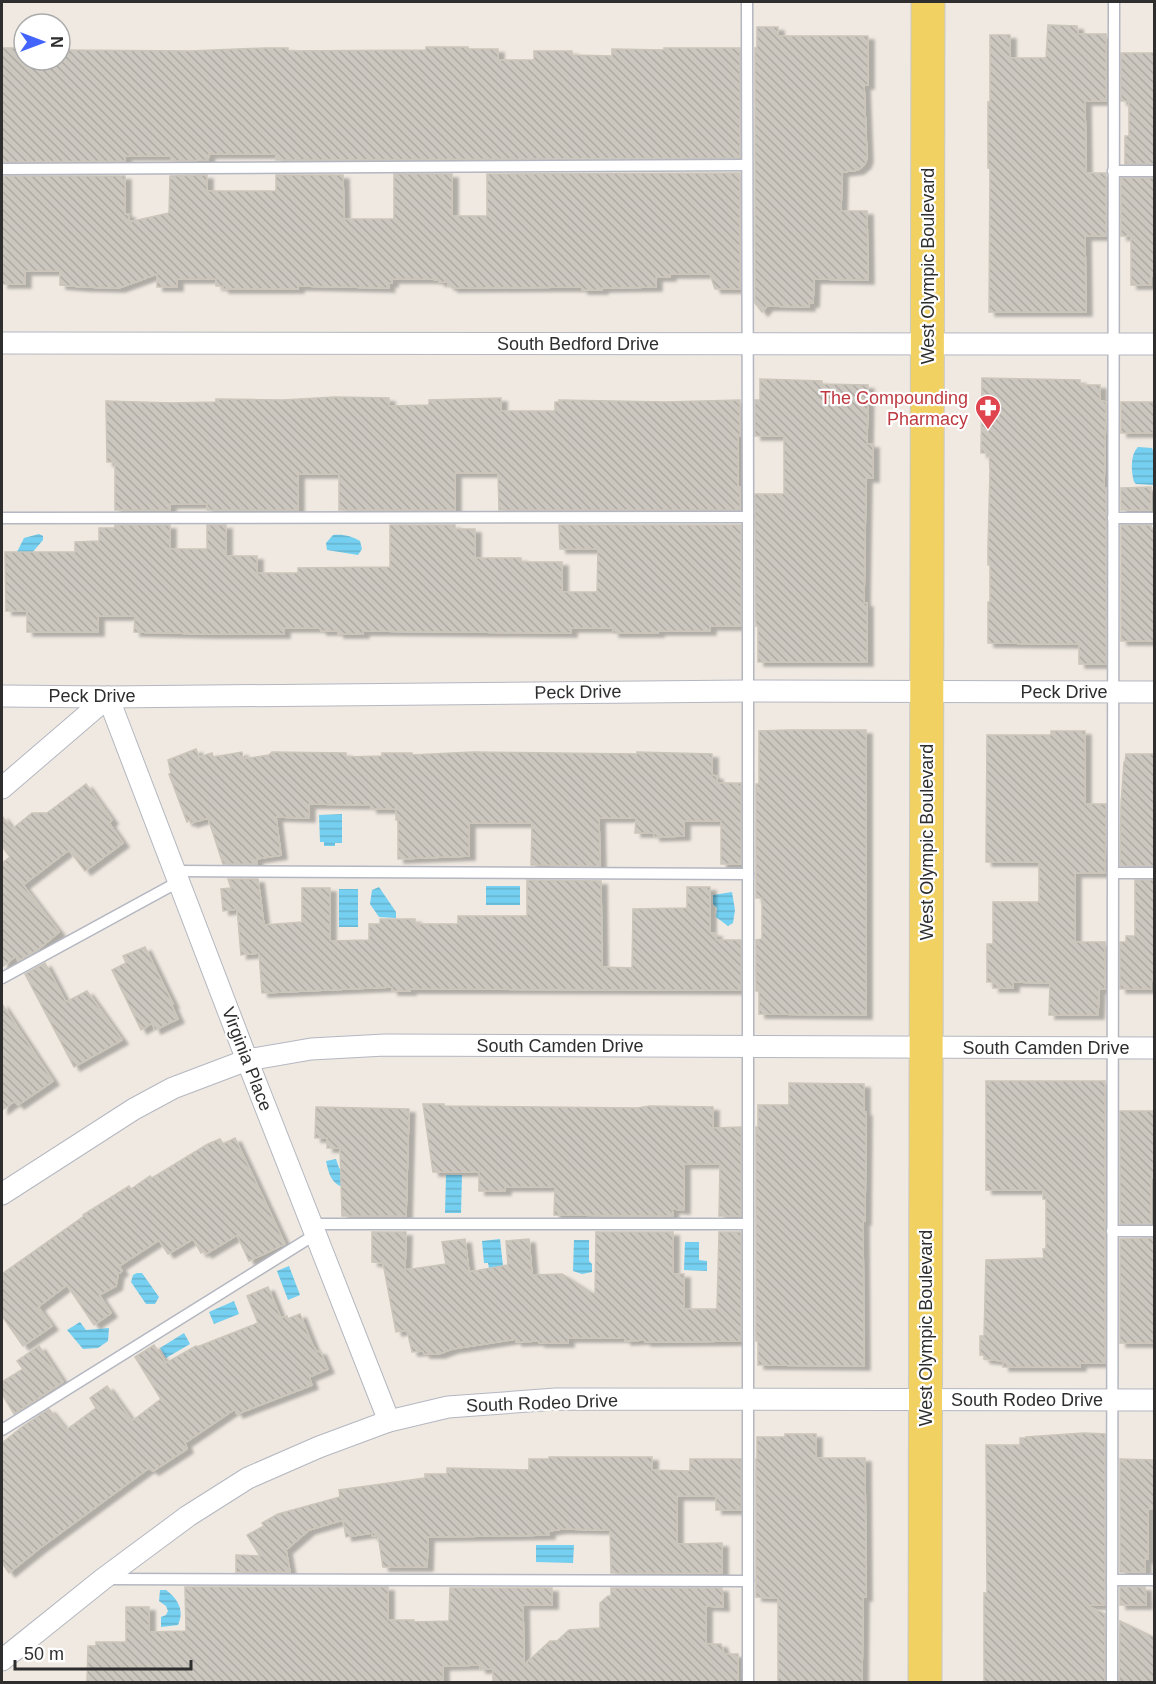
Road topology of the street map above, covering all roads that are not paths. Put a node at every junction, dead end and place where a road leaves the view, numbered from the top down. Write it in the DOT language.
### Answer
graph roads {
  1 [pos="747,2"];
  2 [pos="928,2"];
  3 [pos="1114,2"];
  4 [pos="746,165"];
  5 [pos="2,169"];
  6 [pos="1113,171"];
  7 [pos="1155,171"];
  8 [pos="2,343"];
  9 [pos="747,344"];
  10 [pos="928,344"];
  11 [pos="1113,344"];
  12 [pos="1155,344"];
  13 [pos="748,517"];
  14 [pos="2,518"];
  15 [pos="1113,518"];
  16 [pos="1155,518"];
  17 [pos="747,691"];
  18 [pos="927,692"];
  19 [pos="1113,692"];
  20 [pos="1155,692"];
  21 [pos="2,696"];
  22 [pos="108,697"];
  23 [pos="2,788"];
  24 [pos="1113,873"];
  25 [pos="1155,873"];
  26 [pos="748,874"];
  27 [pos="176,876"];
  28 [pos="2,978"];
  29 [pos="748,1047"];
  30 [pos="926,1048"];
  31 [pos="1113,1048"];
  32 [pos="1155,1048"];
  33 [pos="247,1060"];
  34 [pos="2,1194"];
  35 [pos="747,1224"];
  36 [pos="314,1229"];
  37 [pos="1112,1231"];
  38 [pos="1155,1231"];
  39 [pos="748,1399"];
  40 [pos="926,1400"];
  41 [pos="1112,1400"];
  42 [pos="1155,1400"];
  43 [pos="389,1421"];
  44 [pos="2,1430"];
  45 [pos="103,1579"];
  46 [pos="1112,1580"];
  47 [pos="748,1581"];
  48 [pos="1155,1581"];
  49 [pos="2,1660"];
  50 [pos="748,1683"];
  51 [pos="925,1683"];
  52 [pos="1112,1683"];
  1 -- 4 [label="lane"];
  2 -- 10 [label="main road, West Olympic Boulevard"];
  3 -- 6 [label="lane"];
  4 -- 5 [label="lane"];
  4 -- 9 [label="lane"];
  6 -- 7 [label="lane"];
  6 -- 11 [label="lane"];
  8 -- 9 [label="street, South Bedford Drive"];
  9 -- 10 [label="street, South Bedford Drive"];
  9 -- 13 [label="lane"];
  10 -- 11 [label="street, South Bedford Drive"];
  10 -- 18 [label="main road, West Olympic Boulevard"];
  11 -- 12 [label="street, South Bedford Drive"];
  11 -- 15 [label="lane"];
  13 -- 14 [label="lane"];
  13 -- 17 [label="lane"];
  15 -- 16 [label="lane"];
  15 -- 19 [label="lane"];
  17 -- 18 [label="street, Peck Drive"];
  17 -- 22 [label="street, Peck Drive"];
  17 -- 26 [label="lane"];
  18 -- 19 [label="street, Peck Drive"];
  18 -- 30 [label="main road, West Olympic Boulevard"];
  19 -- 20 [label="street, Peck Drive"];
  19 -- 24 [label="lane"];
  21 -- 22 [label="street, Peck Drive"];
  22 -- 23 [label="street"];
  22 -- 27 [label="street, Virginia Place"];
  24 -- 25 [label="lane"];
  24 -- 31 [label="lane"];
  26 -- 27 [label="lane"];
  26 -- 29 [label="lane"];
  27 -- 28 [label="lane"];
  27 -- 33 [label="street, Virginia Place"];
  29 -- 30 [label="street, South Camden Drive"];
  29 -- 33 [label="street, South Camden Drive"];
  29 -- 35 [label="lane"];
  30 -- 31 [label="street, South Camden Drive"];
  30 -- 40 [label="main road, West Olympic Boulevard"];
  31 -- 32 [label="street, South Camden Drive"];
  31 -- 37 [label="lane"];
  33 -- 34 [label="street, South Camden Drive"];
  33 -- 36 [label="street, Virginia Place"];
  35 -- 36 [label="lane"];
  35 -- 39 [label="lane"];
  36 -- 43 [label="street, Virginia Place"];
  36 -- 44 [label="lane"];
  37 -- 38 [label="lane"];
  37 -- 41 [label="lane"];
  39 -- 40 [label="street, South Rodeo Drive"];
  39 -- 43 [label="street, South Rodeo Drive"];
  39 -- 47 [label="lane"];
  40 -- 41 [label="street, South Rodeo Drive"];
  40 -- 51 [label="main road, West Olympic Boulevard"];
  41 -- 42 [label="street, South Rodeo Drive"];
  41 -- 46 [label="lane"];
  43 -- 45 [label="street, South Rodeo Drive"];
  45 -- 47 [label="lane"];
  45 -- 49 [label="street, South Rodeo Drive"];
  46 -- 48 [label="lane"];
  46 -- 52 [label="lane"];
  47 -- 50 [label="lane"];
}
